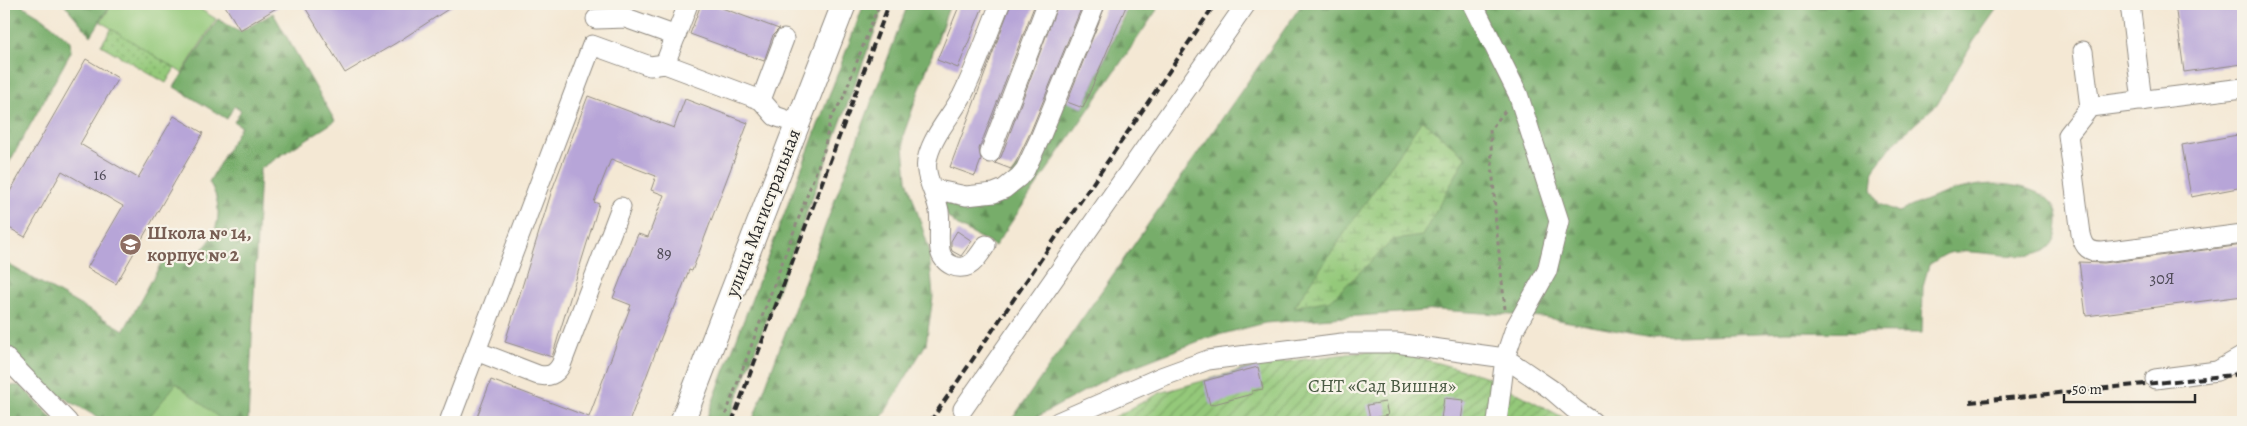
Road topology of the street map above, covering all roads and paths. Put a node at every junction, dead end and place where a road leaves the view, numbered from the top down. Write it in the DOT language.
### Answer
graph roads {
  1 [pos="688,4"];
  2 [pos="844,4"];
  3 [pos="879,4"];
  4 [pos="1000,4"];
  5 [pos="1047,4"];
  6 [pos="1095,4"];
  7 [pos="1246,4"];
  8 [pos="1473,4"];
  9 [pos="2130,4"];
  10 [pos="598,11"];
  11 [pos="676,36"];
  12 [pos="784,39"];
  13 [pos="592,45"];
  14 [pos="2083,50"];
  15 [pos="665,64"];
  16 [pos="2243,88"];
  17 [pos="1518,94"];
  18 [pos="761,100"];
  19 [pos="2142,101"];
  20 [pos="2090,107"];
  21 [pos="798,124"];
  22 [pos="990,153"];
  23 [pos="933,189"];
  24 [pos="621,207"];
  25 [pos="2243,234"];
  26 [pos="986,245"];
  27 [pos="1515,328"];
  28 [pos="476,351"];
  29 [pos="4,356"];
  30 [pos="2243,356"];
  31 [pos="1505,358"];
  32 [pos="2155,379"];
  33 [pos="962,409"];
  34 [pos="68,422"];
  35 [pos="449,422"];
  36 [pos="682,422"];
  37 [pos="723,422"];
  38 [pos="1058,422"];
  39 [pos="1497,422"];
  40 [pos="1593,422"];
  1 -- 11 [label="street"];
  2 -- 21 [label="main road, улица Магистральная"];
  3 -- 37 [label="path"];
  4 -- 23 [label="street"];
  5 -- 22 [label="street"];
  6 -- 23 [label="street"];
  7 -- 33 [label="street"];
  8 -- 17 [label="street"];
  9 -- 19 [label="street"];
  10 -- 11 [label="street"];
  10 -- 13 [label="street"];
  11 -- 15 [label="street"];
  12 -- 18 [label="street"];
  13 -- 15 [label="street"];
  13 -- 28 [label="street"];
  14 -- 20 [label="street"];
  15 -- 18 [label="street"];
  16 -- 19 [label="street"];
  17 -- 27 [label="path"];
  17 -- 27 [label="street"];
  18 -- 21 [label="street"];
  19 -- 20 [label="street"];
  20 -- 25 [label="street"];
  21 -- 36 [label="main road, улица Магистральная"];
  23 -- 26 [label="street"];
  24 -- 28 [label="street"];
  27 -- 31 [label="street"];
  28 -- 35 [label="street"];
  29 -- 34 [label="street"];
  30 -- 32 [label="street"];
  31 -- 38 [label="street"];
  31 -- 39 [label="street"];
  31 -- 40 [label="street"];
}
